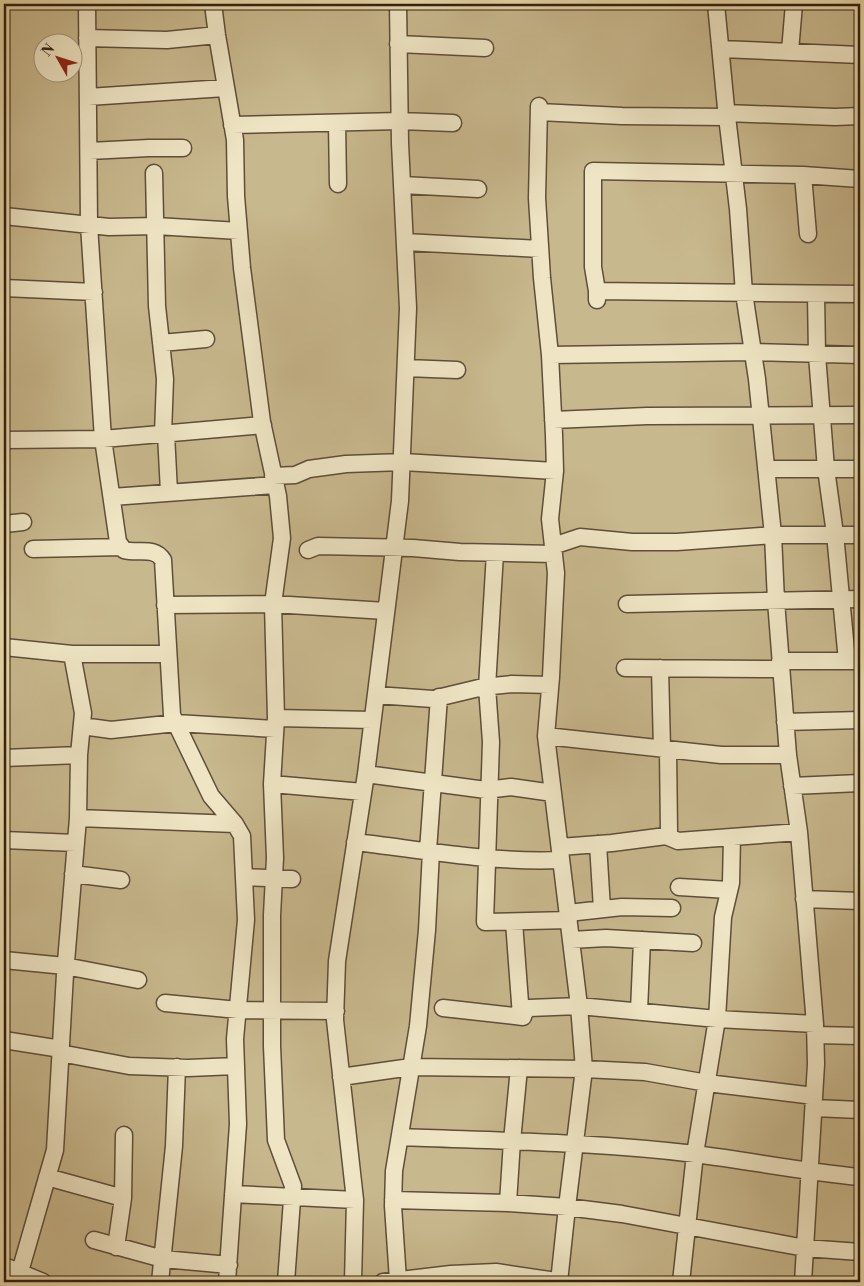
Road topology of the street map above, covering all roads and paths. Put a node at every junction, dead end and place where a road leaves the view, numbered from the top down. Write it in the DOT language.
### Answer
graph roads {
  1 [pos="88,4"];
  2 [pos="213,4"];
  3 [pos="398,4"];
  4 [pos="716,4"];
  5 [pos="794,4"];
  6 [pos="216,34"];
  7 [pos="88,38"];
  8 [pos="398,44"];
  9 [pos="485,48"];
  10 [pos="721,49"];
  11 [pos="790,51"];
  12 [pos="860,55"];
  13 [pos="225,88"];
  14 [pos="88,97"];
  15 [pos="726,115"];
  16 [pos="860,116"];
  17 [pos="400,121"];
  18 [pos="337,123"];
  19 [pos="453,123"];
  20 [pos="232,125"];
  21 [pos="184,148"];
  22 [pos="88,151"];
  23 [pos="154,173"];
  24 [pos="734,174"];
  25 [pos="803,175"];
  26 [pos="860,179"];
  27 [pos="338,184"];
  28 [pos="402,185"];
  29 [pos="478,189"];
  30 [pos="4,216"];
  31 [pos="89,225"];
  32 [pos="156,226"];
  33 [pos="239,231"];
  34 [pos="808,234"];
  35 [pos="405,242"];
  36 [pos="540,249"];
  37 [pos="4,288"];
  38 [pos="94,292"];
  39 [pos="744,293"];
  40 [pos="816,294"];
  41 [pos="860,294"];
  42 [pos="206,340"];
  43 [pos="161,343"];
  44 [pos="753,352"];
  45 [pos="550,354"];
  46 [pos="817,354"];
  47 [pos="860,355"];
  48 [pos="406,368"];
  49 [pos="457,370"];
  50 [pos="822,415"];
  51 [pos="860,415"];
  52 [pos="761,416"];
  53 [pos="553,420"];
  54 [pos="263,424"];
  55 [pos="165,434"];
  56 [pos="4,440"];
  57 [pos="103,440"];
  58 [pos="403,462"];
  59 [pos="766,469"];
  60 [pos="826,469"];
  61 [pos="860,469"];
  62 [pos="555,471"];
  63 [pos="274,480"];
  64 [pos="170,492"];
  65 [pos="112,496"];
  66 [pos="23,522"];
  67 [pos="4,524"];
  68 [pos="835,534"];
  69 [pos="860,534"];
  70 [pos="773,535"];
  71 [pos="121,546"];
  72 [pos="394,548"];
  73 [pos="33,549"];
  74 [pos="308,550"];
  75 [pos="554,550"];
  76 [pos="495,553"];
  77 [pos="860,599"];
  78 [pos="841,600"];
  79 [pos="776,602"];
  80 [pos="273,604"];
  81 [pos="627,604"];
  82 [pos="165,606"];
  83 [pos="386,611"];
  84 [pos="4,647"];
  85 [pos="72,654"];
  86 [pos="168,654"];
  87 [pos="854,661"];
  88 [pos="781,665"];
  89 [pos="625,668"];
  90 [pos="660,668"];
  91 [pos="550,685"];
  92 [pos="487,687"];
  93 [pos="376,695"];
  94 [pos="439,697"];
  95 [pos="372,720"];
  96 [pos="860,720"];
  97 [pos="785,722"];
  98 [pos="176,723"];
  99 [pos="276,724"];
  100 [pos="82,726"];
  101 [pos="546,736"];
  102 [pos="665,750"];
  103 [pos="79,755"];
  104 [pos="788,755"];
  105 [pos="4,758"];
  106 [pos="366,774"];
  107 [pos="860,783"];
  108 [pos="272,784"];
  109 [pos="433,784"];
  110 [pos="792,786"];
  111 [pos="490,789"];
  112 [pos="363,792"];
  113 [pos="553,793"];
  114 [pos="78,818"];
  115 [pos="235,824"];
  116 [pos="799,832"];
  117 [pos="666,836"];
  118 [pos="732,837"];
  119 [pos="4,840"];
  120 [pos="355,842"];
  121 [pos="75,843"];
  122 [pos="598,844"];
  123 [pos="430,851"];
  124 [pos="561,854"];
  125 [pos="488,858"];
  126 [pos="73,874"];
  127 [pos="244,877"];
  128 [pos="274,877"];
  129 [pos="292,879"];
  130 [pos="121,880"];
  131 [pos="679,887"];
  132 [pos="729,890"];
  133 [pos="804,899"];
  134 [pos="860,901"];
  135 [pos="672,908"];
  136 [pos="602,909"];
  137 [pos="568,917"];
  138 [pos="514,922"];
  139 [pos="571,940"];
  140 [pos="642,940"];
  141 [pos="693,943"];
  142 [pos="4,960"];
  143 [pos="65,966"];
  144 [pos="138,980"];
  145 [pos="165,1003"];
  146 [pos="579,1006"];
  147 [pos="443,1008"];
  148 [pos="272,1009"];
  149 [pos="238,1010"];
  150 [pos="336,1011"];
  151 [pos="639,1011"];
  152 [pos="521,1016"];
  153 [pos="717,1019"];
  154 [pos="816,1030"];
  155 [pos="860,1036"];
  156 [pos="4,1040"];
  157 [pos="60,1051"];
  158 [pos="236,1066"];
  159 [pos="176,1067"];
  160 [pos="411,1067"];
  161 [pos="520,1068"];
  162 [pos="584,1069"];
  163 [pos="341,1077"];
  164 [pos="706,1083"];
  165 [pos="814,1102"];
  166 [pos="860,1110"];
  167 [pos="124,1135"];
  168 [pos="400,1137"];
  169 [pos="512,1141"];
  170 [pos="576,1144"];
  171 [pos="695,1154"];
  172 [pos="810,1172"];
  173 [pos="47,1177"];
  174 [pos="860,1177"];
  175 [pos="233,1194"];
  176 [pos="293,1197"];
  177 [pos="123,1198"];
  178 [pos="355,1200"];
  179 [pos="393,1200"];
  180 [pos="508,1203"];
  181 [pos="567,1207"];
  182 [pos="688,1226"];
  183 [pos="94,1240"];
  184 [pos="116,1247"];
  185 [pos="805,1248"];
  186 [pos="860,1252"];
  187 [pos="163,1258"];
  188 [pos="4,1266"];
  189 [pos="228,1266"];
  190 [pos="18,1277"];
  191 [pos="496,1277"];
  192 [pos="390,1281"];
  193 [pos="43,1282"];
  194 [pos="160,1282"];
  195 [pos="227,1282"];
  196 [pos="286,1282"];
  197 [pos="353,1282"];
  198 [pos="560,1282"];
  199 [pos="681,1282"];
  200 [pos="803,1282"];
  1 -- 7 [label="street"];
  2 -- 6 [label="street"];
  3 -- 8 [label="street"];
  4 -- 10 [label="street"];
  5 -- 11 [label="street"];
  6 -- 7 [label="street"];
  6 -- 13 [label="street"];
  7 -- 14 [label="street"];
  8 -- 9 [label="street"];
  8 -- 17 [label="street"];
  10 -- 11 [label="street"];
  10 -- 15 [label="street"];
  11 -- 12 [label="street"];
  13 -- 14 [label="street"];
  13 -- 20 [label="street"];
  14 -- 22 [label="street"];
  15 -- 16 [label="street"];
  15 -- 24 [label="street"];
  15 -- 36 [label="street"];
  17 -- 18 [label="street"];
  17 -- 19 [label="street"];
  17 -- 28 [label="street"];
  18 -- 20 [label="street"];
  18 -- 27 [label="street"];
  20 -- 33 [label="street"];
  21 -- 22 [label="street"];
  22 -- 31 [label="street"];
  23 -- 32 [label="street"];
  24 -- 25 [label="street"];
  24 -- 39 [label="street"];
  24 -- 39 [label="street"];
  25 -- 26 [label="street"];
  25 -- 34 [label="street"];
  28 -- 29 [label="street"];
  28 -- 35 [label="street"];
  30 -- 31 [label="street"];
  31 -- 32 [label="street"];
  31 -- 38 [label="street"];
  32 -- 33 [label="street"];
  32 -- 43 [label="street"];
  33 -- 54 [label="street"];
  35 -- 36 [label="street"];
  35 -- 48 [label="street"];
  36 -- 45 [label="street"];
  37 -- 38 [label="street"];
  38 -- 57 [label="street"];
  39 -- 40 [label="street"];
  39 -- 44 [label="street"];
  40 -- 41 [label="street"];
  40 -- 46 [label="street"];
  42 -- 43 [label="street"];
  43 -- 55 [label="street"];
  44 -- 45 [label="street"];
  44 -- 46 [label="street"];
  44 -- 52 [label="street"];
  45 -- 53 [label="street"];
  46 -- 47 [label="street"];
  46 -- 50 [label="street"];
  48 -- 49 [label="street"];
  48 -- 58 [label="street"];
  50 -- 51 [label="street"];
  50 -- 52 [label="street"];
  50 -- 60 [label="street"];
  52 -- 53 [label="street"];
  52 -- 59 [label="street"];
  53 -- 62 [label="street"];
  54 -- 55 [label="street"];
  54 -- 63 [label="street"];
  55 -- 57 [label="street"];
  55 -- 64 [label="street"];
  56 -- 57 [label="street"];
  57 -- 65 [label="street"];
  58 -- 62 [label="street"];
  58 -- 63 [label="street"];
  58 -- 72 [label="street"];
  59 -- 60 [label="street"];
  59 -- 70 [label="street"];
  60 -- 61 [label="street"];
  60 -- 68 [label="street"];
  62 -- 75 [label="street"];
  63 -- 64 [label="street"];
  63 -- 80 [label="street"];
  64 -- 65 [label="street"];
  65 -- 71 [label="street"];
  66 -- 67 [label="street"];
  68 -- 69 [label="street"];
  68 -- 70 [label="street"];
  68 -- 78 [label="street"];
  70 -- 75 [label="street"];
  70 -- 79 [label="street"];
  71 -- 73 [label="street"];
  71 -- 82 [label="street"];
  72 -- 74 [label="street"];
  72 -- 76 [label="street"];
  72 -- 83 [label="street"];
  75 -- 76 [label="street"];
  75 -- 91 [label="street"];
  76 -- 92 [label="street"];
  77 -- 78 [label="street"];
  78 -- 79 [label="street"];
  78 -- 87 [label="street"];
  79 -- 81 [label="street"];
  79 -- 88 [label="street"];
  80 -- 82 [label="street"];
  80 -- 83 [label="street"];
  80 -- 99 [label="street"];
  82 -- 86 [label="street"];
  83 -- 93 [label="street"];
  84 -- 85 [label="street"];
  85 -- 86 [label="street"];
  85 -- 100 [label="street"];
  86 -- 98 [label="street"];
  87 -- 88 [label="street"];
  88 -- 90 [label="street"];
  88 -- 97 [label="street"];
  89 -- 90 [label="street"];
  90 -- 102 [label="street"];
  91 -- 92 [label="street"];
  91 -- 101 [label="street"];
  92 -- 94 [label="street"];
  92 -- 111 [label="street"];
  93 -- 94 [label="street"];
  93 -- 95 [label="street"];
  94 -- 109 [label="street"];
  95 -- 99 [label="street"];
  95 -- 106 [label="street"];
  96 -- 97 [label="street"];
  97 -- 104 [label="street"];
  98 -- 99 [label="street"];
  98 -- 100 [label="street"];
  98 -- 115 [label="street"];
  99 -- 108 [label="street"];
  100 -- 103 [label="street"];
  101 -- 102 [label="street"];
  101 -- 113 [label="street"];
  102 -- 104 [label="street"];
  102 -- 117 [label="street"];
  103 -- 105 [label="street"];
  103 -- 114 [label="street"];
  104 -- 110 [label="street"];
  106 -- 109 [label="street"];
  106 -- 112 [label="street"];
  107 -- 110 [label="street"];
  108 -- 112 [label="street"];
  108 -- 128 [label="street"];
  109 -- 111 [label="street"];
  109 -- 123 [label="street"];
  110 -- 116 [label="street"];
  111 -- 113 [label="street"];
  111 -- 125 [label="street"];
  112 -- 120 [label="street"];
  113 -- 124 [label="street"];
  114 -- 115 [label="street"];
  114 -- 121 [label="street"];
  115 -- 127 [label="street"];
  116 -- 118 [label="street"];
  116 -- 133 [label="street"];
  117 -- 118 [label="street"];
  117 -- 122 [label="street"];
  118 -- 132 [label="street"];
  119 -- 121 [label="street"];
  120 -- 123 [label="street"];
  120 -- 150 [label="street"];
  121 -- 126 [label="street"];
  122 -- 124 [label="street"];
  122 -- 136 [label="street"];
  123 -- 125 [label="street"];
  123 -- 160 [label="street"];
  124 -- 125 [label="street"];
  124 -- 137 [label="street"];
  125 -- 138 [label="street"];
  126 -- 130 [label="street"];
  126 -- 143 [label="street"];
  127 -- 128 [label="street"];
  127 -- 149 [label="street"];
  128 -- 129 [label="street"];
  128 -- 148 [label="street"];
  131 -- 132 [label="street"];
  132 -- 153 [label="street"];
  133 -- 134 [label="street"];
  133 -- 154 [label="street"];
  135 -- 136 [label="street"];
  136 -- 137 [label="street"];
  137 -- 138 [label="street"];
  137 -- 139 [label="street"];
  138 -- 152 [label="street"];
  139 -- 140 [label="street"];
  139 -- 146 [label="street"];
  140 -- 141 [label="street"];
  140 -- 151 [label="street"];
  142 -- 143 [label="street"];
  143 -- 144 [label="street"];
  143 -- 157 [label="street"];
  145 -- 149 [label="street"];
  146 -- 151 [label="street"];
  146 -- 152 [label="street"];
  146 -- 162 [label="street"];
  147 -- 152 [label="street"];
  148 -- 149 [label="street"];
  148 -- 150 [label="street"];
  148 -- 176 [label="street"];
  149 -- 158 [label="street"];
  150 -- 163 [label="street"];
  151 -- 153 [label="street"];
  153 -- 154 [label="street"];
  153 -- 164 [label="street"];
  154 -- 155 [label="street"];
  154 -- 165 [label="street"];
  156 -- 157 [label="street"];
  157 -- 159 [label="street"];
  157 -- 173 [label="street"];
  158 -- 159 [label="street"];
  158 -- 175 [label="street"];
  159 -- 187 [label="street"];
  160 -- 161 [label="street"];
  160 -- 163 [label="street"];
  160 -- 168 [label="street"];
  161 -- 162 [label="street"];
  161 -- 169 [label="street"];
  162 -- 164 [label="street"];
  162 -- 170 [label="street"];
  163 -- 178 [label="street"];
  164 -- 165 [label="street"];
  164 -- 171 [label="street"];
  165 -- 166 [label="street"];
  165 -- 172 [label="street"];
  167 -- 177 [label="street"];
  168 -- 169 [label="street"];
  168 -- 179 [label="street"];
  169 -- 170 [label="street"];
  169 -- 180 [label="street"];
  170 -- 171 [label="street"];
  170 -- 181 [label="street"];
  171 -- 172 [label="street"];
  171 -- 182 [label="street"];
  172 -- 174 [label="street"];
  172 -- 185 [label="street"];
  173 -- 177 [label="street"];
  173 -- 190 [label="street"];
  175 -- 176 [label="street"];
  175 -- 189 [label="street"];
  176 -- 178 [label="street"];
  176 -- 196 [label="street"];
  177 -- 184 [label="street"];
  178 -- 197 [label="street"];
  179 -- 180 [label="street"];
  179 -- 192 [label="street"];
  180 -- 181 [label="street"];
  181 -- 182 [label="street"];
  181 -- 198 [label="street"];
  182 -- 185 [label="street"];
  182 -- 199 [label="street"];
  183 -- 184 [label="street"];
  184 -- 187 [label="street"];
  185 -- 186 [label="street"];
  185 -- 200 [label="street"];
  187 -- 189 [label="street"];
  187 -- 194 [label="street"];
  188 -- 190 [label="street"];
  189 -- 195 [label="street"];
  190 -- 193 [label="street"];
  191 -- 192 [label="street"];
  191 -- 198 [label="street"];
}
